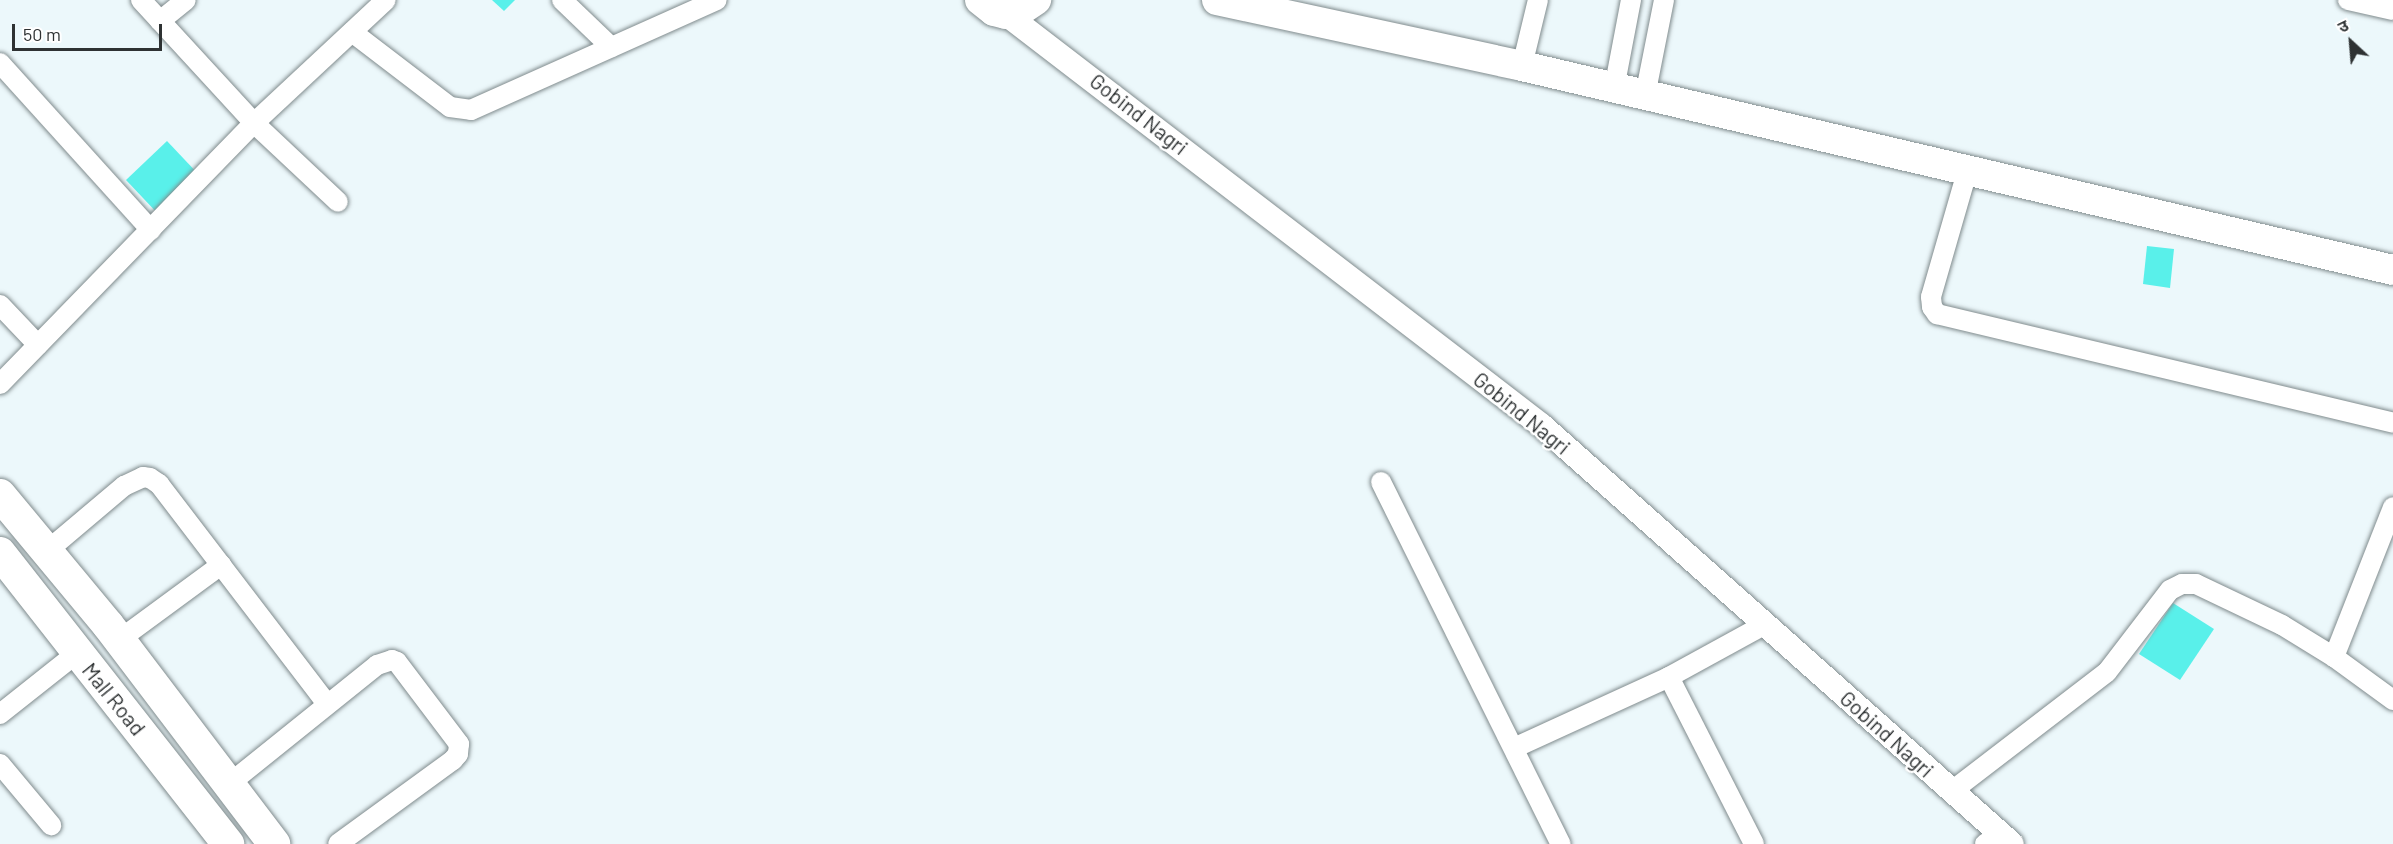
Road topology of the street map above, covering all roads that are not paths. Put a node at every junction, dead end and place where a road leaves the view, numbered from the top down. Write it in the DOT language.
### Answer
graph roads {
  1 [pos="141,0"];
  2 [pos="186,0"];
  3 [pos="386,0"];
  4 [pos="562,0"];
  5 [pos="717,0"];
  6 [pos="980,0"];
  7 [pos="1036,0"];
  8 [pos="1217,0"];
  9 [pos="1538,0"];
  10 [pos="1632,0"];
  11 [pos="1664,0"];
  12 [pos="2348,0"];
  13 [pos="2393,10"];
  14 [pos="1006,14"];
  15 [pos="160,21"];
  16 [pos="352,32"];
  17 [pos="611,47"];
  18 [pos="0,63"];
  19 [pos="1522,66"];
  20 [pos="1614,89"];
  21 [pos="1645,96"];
  22 [pos="254,123"];
  23 [pos="1967,172"];
  24 [pos="338,202"];
  25 [pos="151,230"];
  26 [pos="2393,270"];
  27 [pos="0,305"];
  28 [pos="38,345"];
  29 [pos="0,384"];
  30 [pos="2393,423"];
  31 [pos="1381,482"];
  32 [pos="0,495"];
  33 [pos="2393,507"];
  34 [pos="46,551"];
  35 [pos="0,553"];
  36 [pos="221,565"];
  37 [pos="1764,625"];
  38 [pos="119,640"];
  39 [pos="77,653"];
  40 [pos="2334,657"];
  41 [pos="1669,677"];
  42 [pos="2393,700"];
  43 [pos="327,704"];
  44 [pos="0,714"];
  45 [pos="1514,748"];
  46 [pos="0,764"];
  47 [pos="229,784"];
  48 [pos="1952,791"];
  49 [pos="51,825"];
  50 [pos="1999,841"];
  51 [pos="228,844"];
  52 [pos="274,844"];
  53 [pos="339,844"];
  54 [pos="1561,844"];
  55 [pos="1754,844"];
  1 -- 15 [label="street"];
  2 -- 15 [label="street"];
  3 -- 16 [label="street"];
  4 -- 17 [label="street"];
  5 -- 17 [label="street"];
  6 -- 14 [label="main road"];
  7 -- 14 [label="main road"];
  8 -- 19 [label="main road"];
  9 -- 19 [label="street"];
  10 -- 20 [label="street"];
  11 -- 21 [label="street"];
  12 -- 13 [label="street"];
  14 -- 37 [label="street, Gobind Nagri"];
  15 -- 22 [label="street"];
  16 -- 17 [label="street"];
  16 -- 22 [label="street"];
  18 -- 25 [label="street"];
  19 -- 20 [label="main road"];
  20 -- 21 [label="main road"];
  21 -- 23 [label="main road"];
  22 -- 24 [label="street"];
  22 -- 25 [label="street"];
  23 -- 26 [label="main road"];
  23 -- 30 [label="street"];
  25 -- 28 [label="street"];
  27 -- 28 [label="street"];
  28 -- 29 [label="street"];
  31 -- 45 [label="street"];
  32 -- 34 [label="highway"];
  33 -- 40 [label="street"];
  34 -- 36 [label="street"];
  34 -- 38 [label="highway"];
  35 -- 39 [label="highway, Mall Road"];
  36 -- 38 [label="street"];
  36 -- 43 [label="street"];
  37 -- 41 [label="street"];
  37 -- 48 [label="street, Gobind Nagri"];
  38 -- 47 [label="highway"];
  39 -- 44 [label="street"];
  39 -- 51 [label="highway, Mall Road"];
  40 -- 42 [label="street"];
  40 -- 48 [label="street"];
  41 -- 45 [label="street"];
  41 -- 55 [label="street"];
  43 -- 47 [label="street"];
  43 -- 53 [label="street"];
  45 -- 54 [label="street"];
  46 -- 49 [label="street"];
  47 -- 52 [label="highway"];
  48 -- 50 [label="street, Gobind Nagri"];
}
